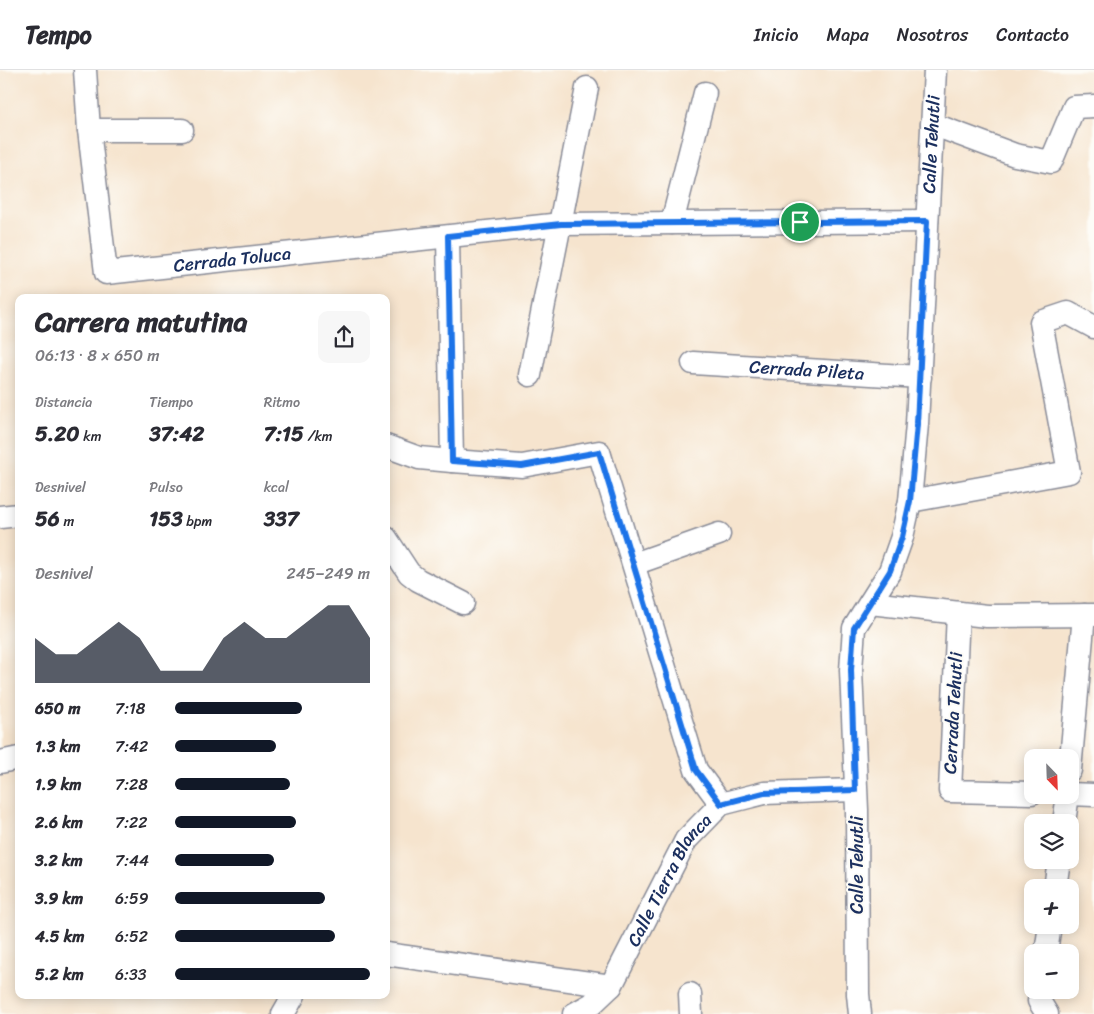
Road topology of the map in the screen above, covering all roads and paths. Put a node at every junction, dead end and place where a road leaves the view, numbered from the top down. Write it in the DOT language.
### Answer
graph roads {
  1 [pos="85,70"];
  2 [pos="935,70"];
  3 [pos="587,88"];
  4 [pos="705,94"];
  5 [pos="1094,106"];
  6 [pos="932,124"];
  7 [pos="89,130"];
  8 [pos="182,130"];
  9 [pos="927,221"];
  10 [pos="672,223"];
  11 [pos="561,224"];
  12 [pos="448,236"];
  13 [pos="1094,327"];
  14 [pos="693,363"];
  15 [pos="530,375"];
  16 [pos="920,377"];
  17 [pos="390,447"];
  18 [pos="452,461"];
  19 [pos="910,501"];
  20 [pos="15,515"];
  21 [pos="0,517"];
  22 [pos="719,534"];
  23 [pos="390,544"];
  24 [pos="634,564"];
  25 [pos="462,603"];
  26 [pos="870,603"];
  27 [pos="958,613"];
  28 [pos="1089,615"];
  29 [pos="1073,749"];
  30 [pos="15,759"];
  31 [pos="0,762"];
  32 [pos="855,790"];
  33 [pos="1024,793"];
  34 [pos="1079,795"];
  35 [pos="1094,795"];
  36 [pos="721,804"];
  37 [pos="390,955"];
  38 [pos="611,986"];
  39 [pos="292,999"];
  40 [pos="1039,999"];
  41 [pos="283,1014"];
  42 [pos="574,1014"];
  43 [pos="860,1014"];
  44 [pos="1047,1014"];
  1 -- 7 [label="street, Cerrada Toluca"];
  2 -- 6 [label="street, Calle Tehutli"];
  3 -- 11 [label="street"];
  4 -- 10 [label="street"];
  5 -- 6 [label="street"];
  6 -- 9 [label="street, Calle Tehutli"];
  7 -- 8 [label="street"];
  7 -- 12 [label="street, Cerrada Toluca"];
  9 -- 10 [label="street, Cerrada Toluca"];
  9 -- 16 [label="street, Calle Tehutli"];
  10 -- 11 [label="street, Cerrada Toluca"];
  11 -- 12 [label="street, Cerrada Toluca"];
  11 -- 15 [label="street"];
  12 -- 18 [label="street"];
  13 -- 19 [label="street"];
  14 -- 16 [label="street, Cerrada Pileta"];
  16 -- 19 [label="street, Calle Tehutli"];
  17 -- 18 [label="street"];
  18 -- 24 [label="street"];
  19 -- 26 [label="street, Calle Tehutli"];
  20 -- 21 [label="street"];
  22 -- 24 [label="street"];
  23 -- 25 [label="street"];
  24 -- 36 [label="street"];
  26 -- 27 [label="street"];
  26 -- 32 [label="street, Calle Tehutli"];
  27 -- 28 [label="street"];
  27 -- 33 [label="street, Cerrada Tehutli"];
  28 -- 29 [label="street"];
  30 -- 31 [label="street"];
  32 -- 36 [label="street, Calle Tierra Blanca"];
  32 -- 43 [label="street, Calle Tehutli"];
  34 -- 35 [label="street"];
  36 -- 38 [label="street, Calle Tierra Blanca"];
  37 -- 38 [label="street"];
  38 -- 42 [label="street, Calle Tierra Blanca"];
  39 -- 41 [label="street"];
  40 -- 44 [label="street"];
}
